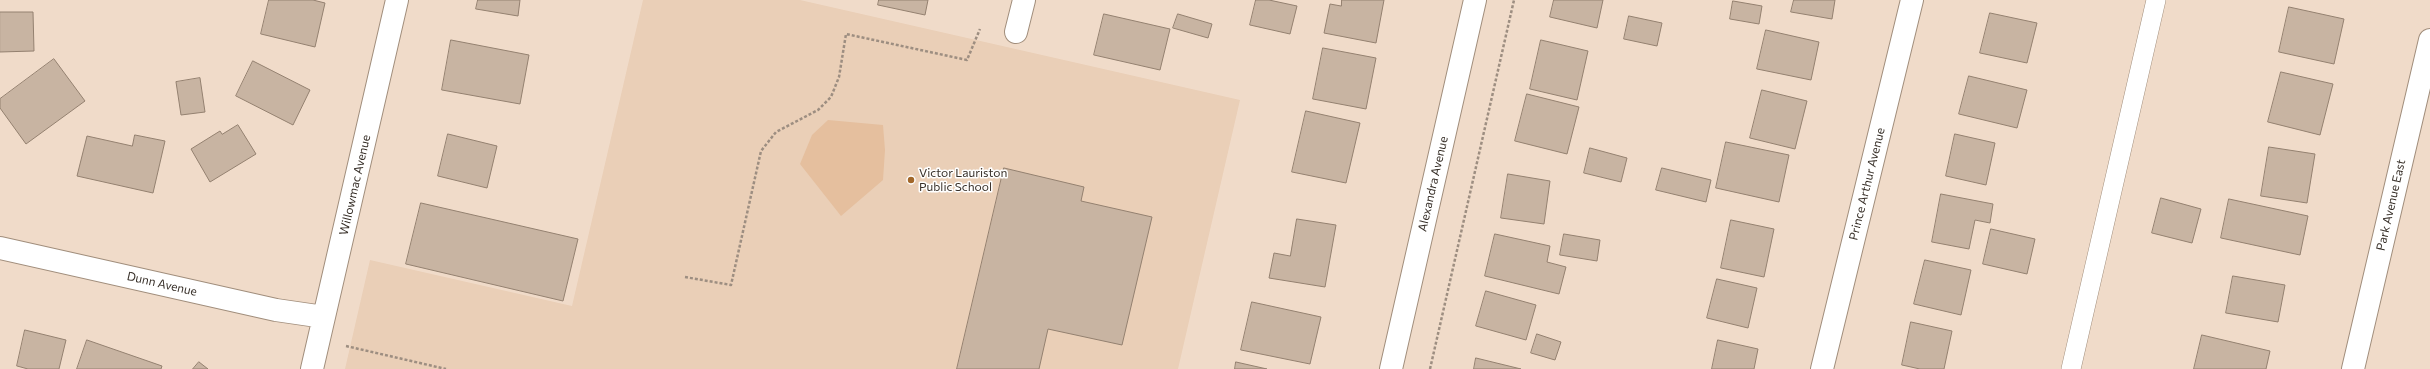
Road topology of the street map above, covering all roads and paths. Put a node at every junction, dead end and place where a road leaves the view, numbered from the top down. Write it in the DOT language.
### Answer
graph roads {
  1 [pos="397,0"];
  2 [pos="1024,0"];
  3 [pos="1475,0"];
  4 [pos="1514,0"];
  5 [pos="1912,0"];
  6 [pos="2156,0"];
  7 [pos="980,29"];
  8 [pos="1016,32"];
  9 [pos="2430,40"];
  10 [pos="0,248"];
  11 [pos="685,277"];
  12 [pos="324,317"];
  13 [pos="345,346"];
  14 [pos="312,369"];
  15 [pos="446,369"];
  16 [pos="1391,369"];
  17 [pos="1430,369"];
  18 [pos="1822,369"];
  19 [pos="2071,369"];
  20 [pos="2353,369"];
  1 -- 12 [label="street, Willowmac Avenue"];
  2 -- 8 [label="street"];
  3 -- 16 [label="street, Alexandra Avenue"];
  4 -- 17 [label="path"];
  5 -- 18 [label="street, Prince Arthur Avenue"];
  6 -- 19 [label="lane"];
  7 -- 11 [label="path"];
  9 -- 20 [label="street, Park Avenue East"];
  10 -- 12 [label="street, Dunn Avenue"];
  12 -- 14 [label="street, Willowmac Avenue"];
  13 -- 15 [label="path"];
}
